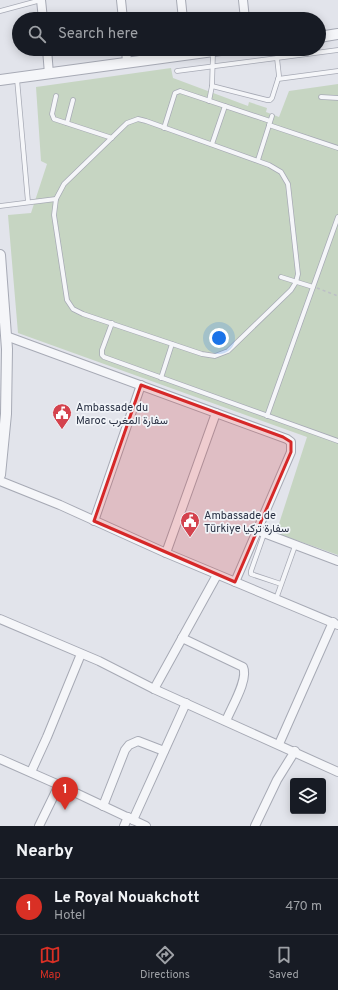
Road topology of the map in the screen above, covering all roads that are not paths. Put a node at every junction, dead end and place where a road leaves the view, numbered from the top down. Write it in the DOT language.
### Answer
graph roads {
  1 [pos="41,0"];
  2 [pos="121,0"];
  3 [pos="181,0"];
  4 [pos="243,0"];
  5 [pos="0,11"];
  6 [pos="42,12"];
  7 [pos="122,12"];
  8 [pos="183,12"];
  9 [pos="244,12"];
  10 [pos="338,34"];
  11 [pos="326,36"];
  12 [pos="338,50"];
  13 [pos="326,52"];
  14 [pos="47,56"];
  15 [pos="126,56"];
  16 [pos="166,56"];
  17 [pos="213,56"];
  18 [pos="292,56"];
  19 [pos="277,58"];
  20 [pos="127,63"];
  21 [pos="213,66"];
  22 [pos="177,71"];
  23 [pos="338,71"];
  24 [pos="49,74"];
  25 [pos="17,78"];
  26 [pos="278,79"];
  27 [pos="0,80"];
  28 [pos="212,86"];
  29 [pos="56,96"];
  30 [pos="321,97"];
  31 [pos="338,98"];
  32 [pos="73,100"];
  33 [pos="209,101"];
  34 [pos="225,106"];
  35 [pos="272,116"];
  36 [pos="67,123"];
  37 [pos="270,123"];
  38 [pos="164,128"];
  39 [pos="112,138"];
  40 [pos="212,144"];
  41 [pos="338,148"];
  42 [pos="258,160"];
  43 [pos="56,198"];
  44 [pos="28,202"];
  45 [pos="0,206"];
  46 [pos="338,217"];
  47 [pos="0,255"];
  48 [pos="281,277"];
  49 [pos="296,282"];
  50 [pos="313,287"];
  51 [pos="112,323"];
  52 [pos="6,336"];
  53 [pos="172,344"];
  54 [pos="4,348"];
  55 [pos="160,378"];
  56 [pos="141,385"];
  57 [pos="216,413"];
  58 [pos="267,416"];
  59 [pos="338,441"];
  60 [pos="0,476"];
  61 [pos="0,481"];
  62 [pos="94,521"];
  63 [pos="256,530"];
  64 [pos="264,534"];
  65 [pos="296,546"];
  66 [pos="166,553"];
  67 [pos="338,562"];
  68 [pos="217,575"];
  69 [pos="235,582"];
  70 [pos="281,584"];
  71 [pos="276,599"];
  72 [pos="0,619"];
  73 [pos="335,624"];
  74 [pos="182,638"];
  75 [pos="81,654"];
  76 [pos="154,689"];
  77 [pos="186,703"];
  78 [pos="226,721"];
  79 [pos="279,744"];
  80 [pos="164,751"];
  81 [pos="295,752"];
  82 [pos="0,759"];
  83 [pos="31,772"];
  84 [pos="338,772"];
  85 [pos="59,785"];
  86 [pos="103,806"];
  87 [pos="130,818"];
  88 [pos="38,826"];
  89 [pos="124,826"];
  90 [pos="146,826"];
  91 [pos="255,826"];
  1 -- 5 [label="lane"];
  1 -- 6 [label="street"];
  2 -- 7 [label="street"];
  3 -- 8 [label="street"];
  4 -- 9 [label="street"];
  10 -- 11 [label="street"];
  12 -- 13 [label="lane"];
  14 -- 24 [label="street"];
  15 -- 20 [label="street"];
  16 -- 20 [label="street"];
  17 -- 21 [label="lane"];
  18 -- 19 [label="lane"];
  19 -- 21 [label="lane"];
  19 -- 26 [label="lane"];
  20 -- 24 [label="street"];
  21 -- 22 [label="lane"];
  21 -- 28 [label="lane"];
  23 -- 26 [label="lane"];
  24 -- 25 [label="street"];
  25 -- 27 [label="street"];
  25 -- 44 [label="lane"];
  26 -- 28 [label="lane"];
  28 -- 33 [label="lane"];
  29 -- 36 [label="lane"];
  30 -- 31 [label="lane"];
  32 -- 36 [label="lane"];
  33 -- 34 [label="lane"];
  33 -- 38 [label="lane"];
  34 -- 37 [label="lane"];
  34 -- 40 [label="lane"];
  35 -- 37 [label="lane"];
  36 -- 39 [label="lane"];
  37 -- 41 [label="lane"];
  37 -- 42 [label="lane"];
  38 -- 39 [label="lane"];
  38 -- 40 [label="lane"];
  39 -- 43 [label="lane"];
  40 -- 42 [label="lane"];
  42 -- 49 [label="lane"];
  43 -- 44 [label="lane"];
  43 -- 51 [label="lane"];
  44 -- 45 [label="lane"];
  46 -- 50 [label="lane"];
  47 -- 52 [label="street"];
  48 -- 49 [label="lane"];
  49 -- 50 [label="lane"];
  49 -- 53 [label="lane"];
  50 -- 58 [label="lane"];
  51 -- 53 [label="lane"];
  51 -- 55 [label="lane"];
  52 -- 54 [label="street"];
  52 -- 56 [label="street"];
  53 -- 55 [label="lane"];
  54 -- 60 [label="street"];
  55 -- 58 [label="lane"];
  56 -- 57 [label="street"];
  56 -- 62 [label="street"];
  57 -- 63 [label="street"];
  57 -- 66 [label="street"];
  58 -- 59 [label="lane"];
  61 -- 62 [label="street"];
  62 -- 66 [label="street"];
  63 -- 64 [label="street"];
  63 -- 69 [label="street"];
  64 -- 65 [label="street"];
  64 -- 70 [label="lane"];
  65 -- 67 [label="street"];
  65 -- 70 [label="lane"];
  66 -- 68 [label="street"];
  68 -- 69 [label="street"];
  68 -- 74 [label="street"];
  69 -- 71 [label="street"];
  70 -- 71 [label="lane"];
  71 -- 73 [label="street"];
  72 -- 75 [label="street"];
  73 -- 79 [label="street"];
  74 -- 76 [label="street"];
  74 -- 78 [label="street"];
  75 -- 76 [label="street"];
  75 -- 83 [label="street"];
  76 -- 77 [label="street"];
  77 -- 78 [label="street"];
  77 -- 80 [label="street"];
  78 -- 79 [label="street"];
  79 -- 81 [label="street"];
  80 -- 86 [label="street"];
  80 -- 87 [label="street"];
  81 -- 84 [label="street"];
  81 -- 91 [label="street"];
  82 -- 83 [label="street"];
  83 -- 85 [label="street"];
  85 -- 86 [label="street"];
  85 -- 88 [label="street"];
  86 -- 87 [label="street"];
  87 -- 89 [label="street"];
  87 -- 90 [label="street"];
}
